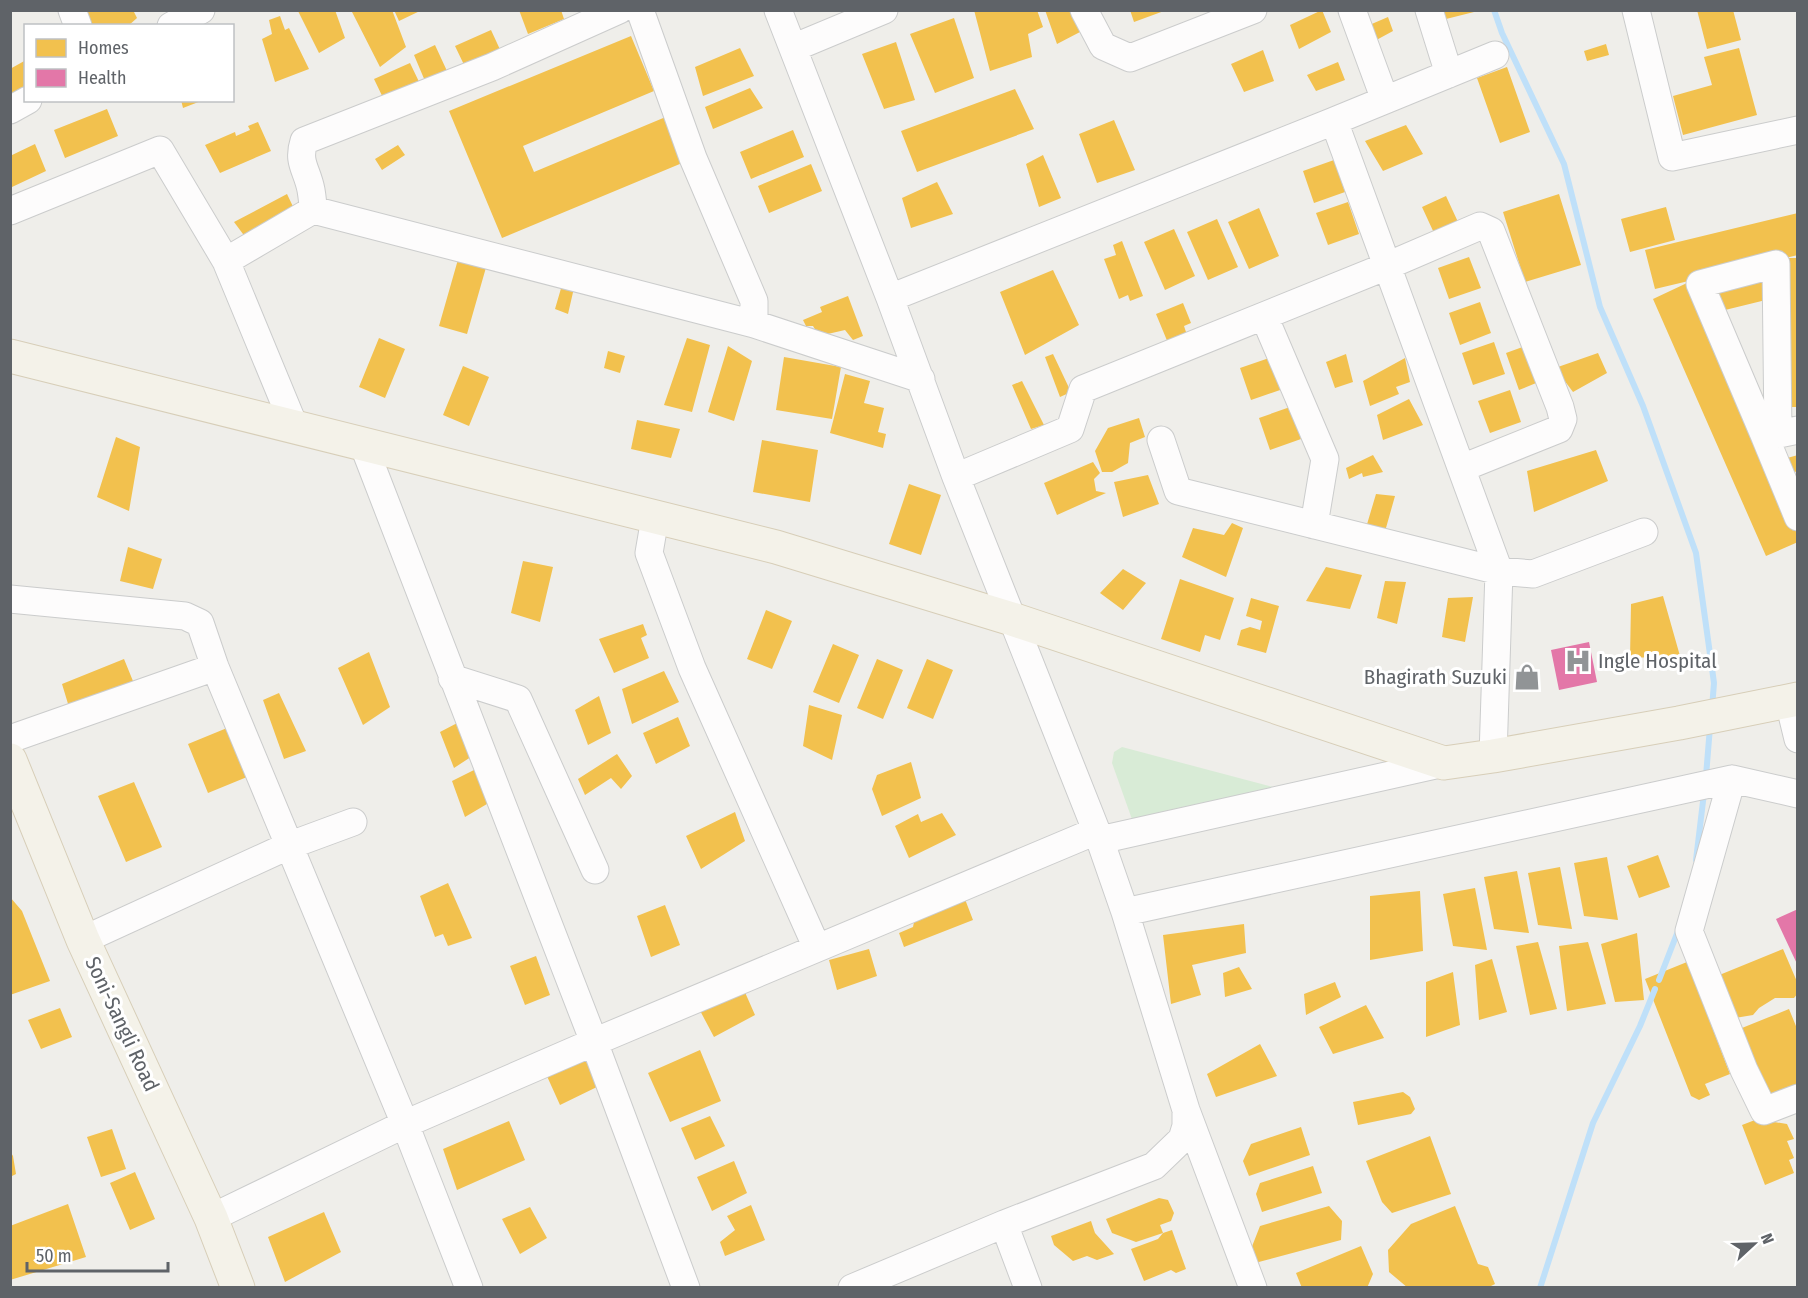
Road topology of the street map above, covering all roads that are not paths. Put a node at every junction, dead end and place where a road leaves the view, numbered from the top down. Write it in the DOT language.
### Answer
graph roads {
  1 [pos="201,10"];
  2 [pos="619,10"];
  3 [pos="640,10"];
  4 [pos="778,10"];
  5 [pos="884,10"];
  6 [pos="1084,10"];
  7 [pos="1253,10"];
  8 [pos="1352,10"];
  9 [pos="1429,10"];
  10 [pos="1636,10"];
  11 [pos="175,24"];
  12 [pos="793,48"];
  13 [pos="1495,55"];
  14 [pos="1449,74"];
  15 [pos="1385,100"];
  16 [pos="24,102"];
  17 [pos="10,110"];
  18 [pos="1334,121"];
  19 [pos="1797,130"];
  20 [pos="313,210"];
  21 [pos="10,211"];
  22 [pos="226,261"];
  23 [pos="1387,266"];
  24 [pos="890,298"];
  25 [pos="1264,316"];
  26 [pos="754,324"];
  27 [pos="10,356"];
  28 [pos="921,379"];
  29 [pos="295,428"];
  30 [pos="1780,433"];
  31 [pos="1161,440"];
  32 [pos="363,444"];
  33 [pos="1462,468"];
  34 [pos="956,477"];
  35 [pos="1797,517"];
  36 [pos="656,518"];
  37 [pos="1314,525"];
  38 [pos="1644,532"];
  39 [pos="1499,571"];
  40 [pos="10,599"];
  41 [pos="1012,619"];
  42 [pos="215,667"];
  43 [pos="452,678"];
  44 [pos="1793,701"];
  45 [pos="10,739"];
  46 [pos="1797,739"];
  47 [pos="1493,756"];
  48 [pos="10,760"];
  49 [pos="1444,763"];
  50 [pos="1732,779"];
  51 [pos="1797,794"];
  52 [pos="353,822"];
  53 [pos="1098,836"];
  54 [pos="288,846"];
  55 [pos="595,870"];
  56 [pos="1125,912"];
  57 [pos="83,940"];
  58 [pos="817,948"];
  59 [pos="594,1042"];
  60 [pos="1797,1098"];
  61 [pos="1186,1110"];
  62 [pos="405,1124"];
  63 [pos="211,1218"];
  64 [pos="1004,1224"];
  65 [pos="893,1280"];
  66 [pos="238,1287"];
  67 [pos="469,1287"];
  68 [pos="686,1287"];
  69 [pos="852,1287"];
  70 [pos="1028,1287"];
  71 [pos="1253,1287"];
  1 -- 11 [label="street"];
  2 -- 20 [label="street"];
  3 -- 26 [label="street"];
  4 -- 12 [label="street"];
  5 -- 12 [label="street"];
  6 -- 7 [label="street"];
  8 -- 15 [label="street"];
  9 -- 14 [label="street"];
  10 -- 19 [label="street"];
  12 -- 24 [label="street"];
  13 -- 14 [label="street"];
  14 -- 15 [label="street"];
  15 -- 18 [label="street"];
  16 -- 17 [label="street"];
  18 -- 23 [label="street"];
  18 -- 24 [label="street"];
  20 -- 22 [label="street"];
  20 -- 26 [label="street"];
  21 -- 22 [label="street"];
  22 -- 29 [label="street"];
  23 -- 25 [label="street"];
  23 -- 33 [label="street"];
  23 -- 33 [label="street"];
  24 -- 28 [label="street"];
  25 -- 34 [label="street"];
  25 -- 37 [label="street"];
  26 -- 28 [label="street"];
  27 -- 29 [label="main road"];
  28 -- 34 [label="street"];
  29 -- 32 [label="main road"];
  30 -- 30 [label="street"];
  30 -- 35 [label="street"];
  31 -- 37 [label="street"];
  32 -- 36 [label="main road"];
  32 -- 43 [label="street"];
  33 -- 39 [label="street"];
  34 -- 41 [label="street"];
  36 -- 41 [label="main road"];
  36 -- 58 [label="street"];
  37 -- 39 [label="street"];
  38 -- 39 [label="street"];
  39 -- 47 [label="street"];
  40 -- 42 [label="street"];
  41 -- 49 [label="main road"];
  41 -- 53 [label="street"];
  42 -- 45 [label="street"];
  42 -- 54 [label="street"];
  43 -- 55 [label="street"];
  43 -- 59 [label="street"];
  44 -- 46 [label="street"];
  44 -- 47 [label="main road"];
  47 -- 49 [label="main road"];
  48 -- 57 [label="main road, Soni-Sangli Road"];
  49 -- 53 [label="street"];
  50 -- 51 [label="street"];
  50 -- 56 [label="street"];
  50 -- 60 [label="street"];
  52 -- 54 [label="street"];
  53 -- 56 [label="street"];
  53 -- 58 [label="street"];
  54 -- 57 [label="street"];
  54 -- 62 [label="street"];
  56 -- 61 [label="street"];
  57 -- 63 [label="main road, Soni-Sangli Road"];
  58 -- 59 [label="street"];
  59 -- 62 [label="street"];
  59 -- 68 [label="street"];
  61 -- 64 [label="street"];
  61 -- 71 [label="street"];
  62 -- 63 [label="street"];
  62 -- 67 [label="street"];
  63 -- 66 [label="main road, Soni-Sangli Road"];
  64 -- 65 [label="street"];
  64 -- 70 [label="street"];
  65 -- 69 [label="street"];
}
